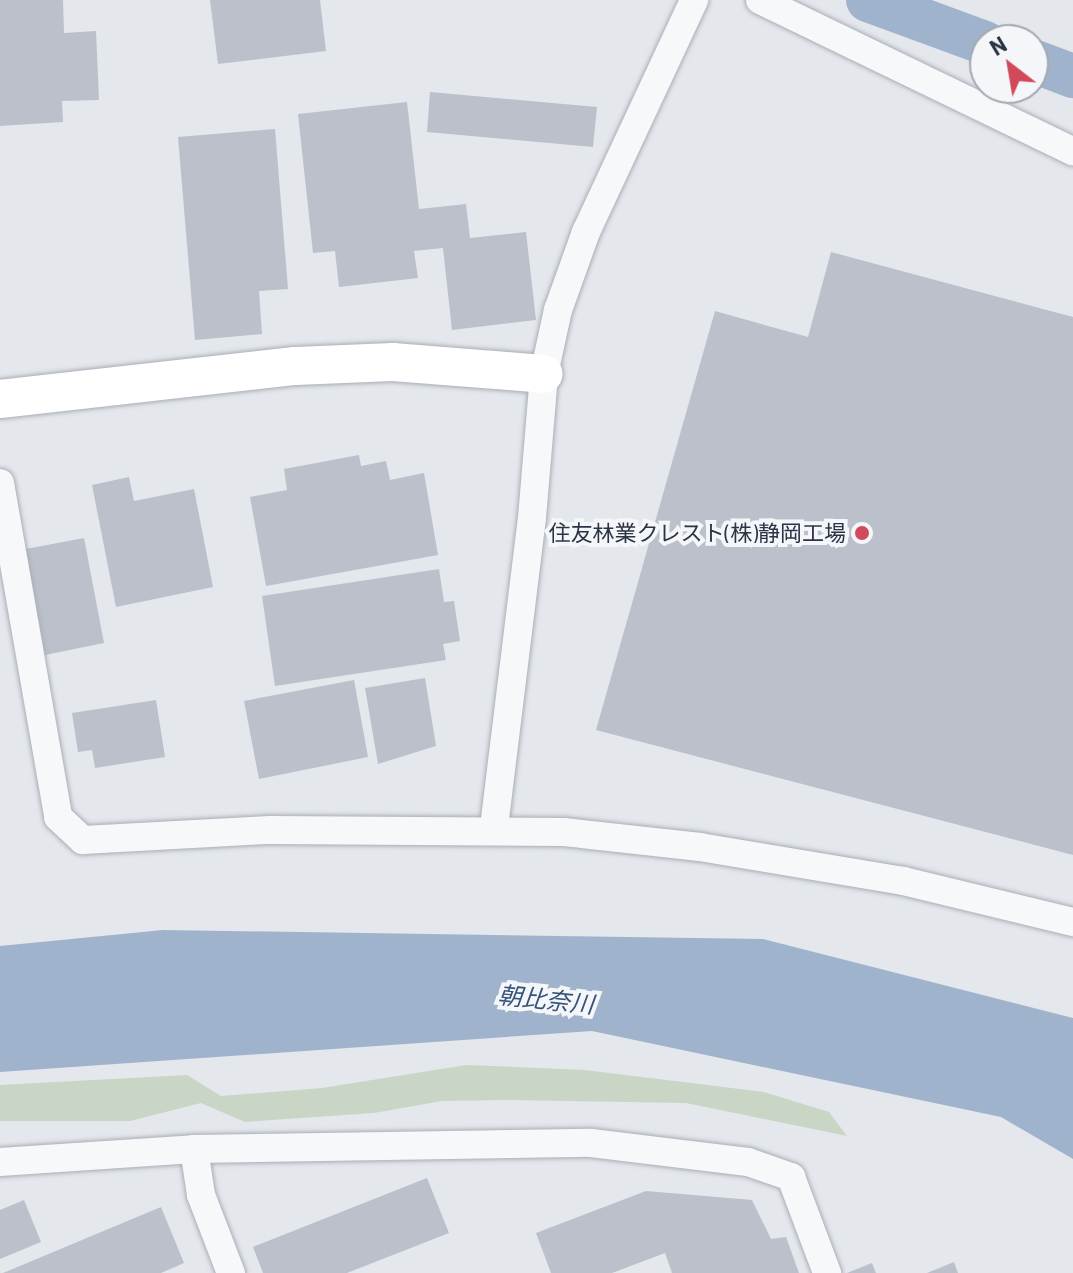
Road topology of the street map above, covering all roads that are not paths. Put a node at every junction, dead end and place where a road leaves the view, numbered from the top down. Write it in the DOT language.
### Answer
graph roads {
  1 [pos="694,0"];
  2 [pos="760,0"];
  3 [pos="1073,151"];
  4 [pos="544,374"];
  5 [pos="0,399"];
  6 [pos="0,483"];
  7 [pos="494,827"];
  8 [pos="1073,922"];
  9 [pos="194,1149"];
  10 [pos="0,1162"];
  11 [pos="231,1273"];
  12 [pos="827,1273"];
  1 -- 4 [label="street"];
  2 -- 3 [label="street"];
  4 -- 5 [label="street"];
  4 -- 7 [label="street"];
  6 -- 7 [label="street"];
  7 -- 8 [label="street"];
  9 -- 10 [label="street"];
  9 -- 11 [label="street"];
  9 -- 12 [label="street"];
}
